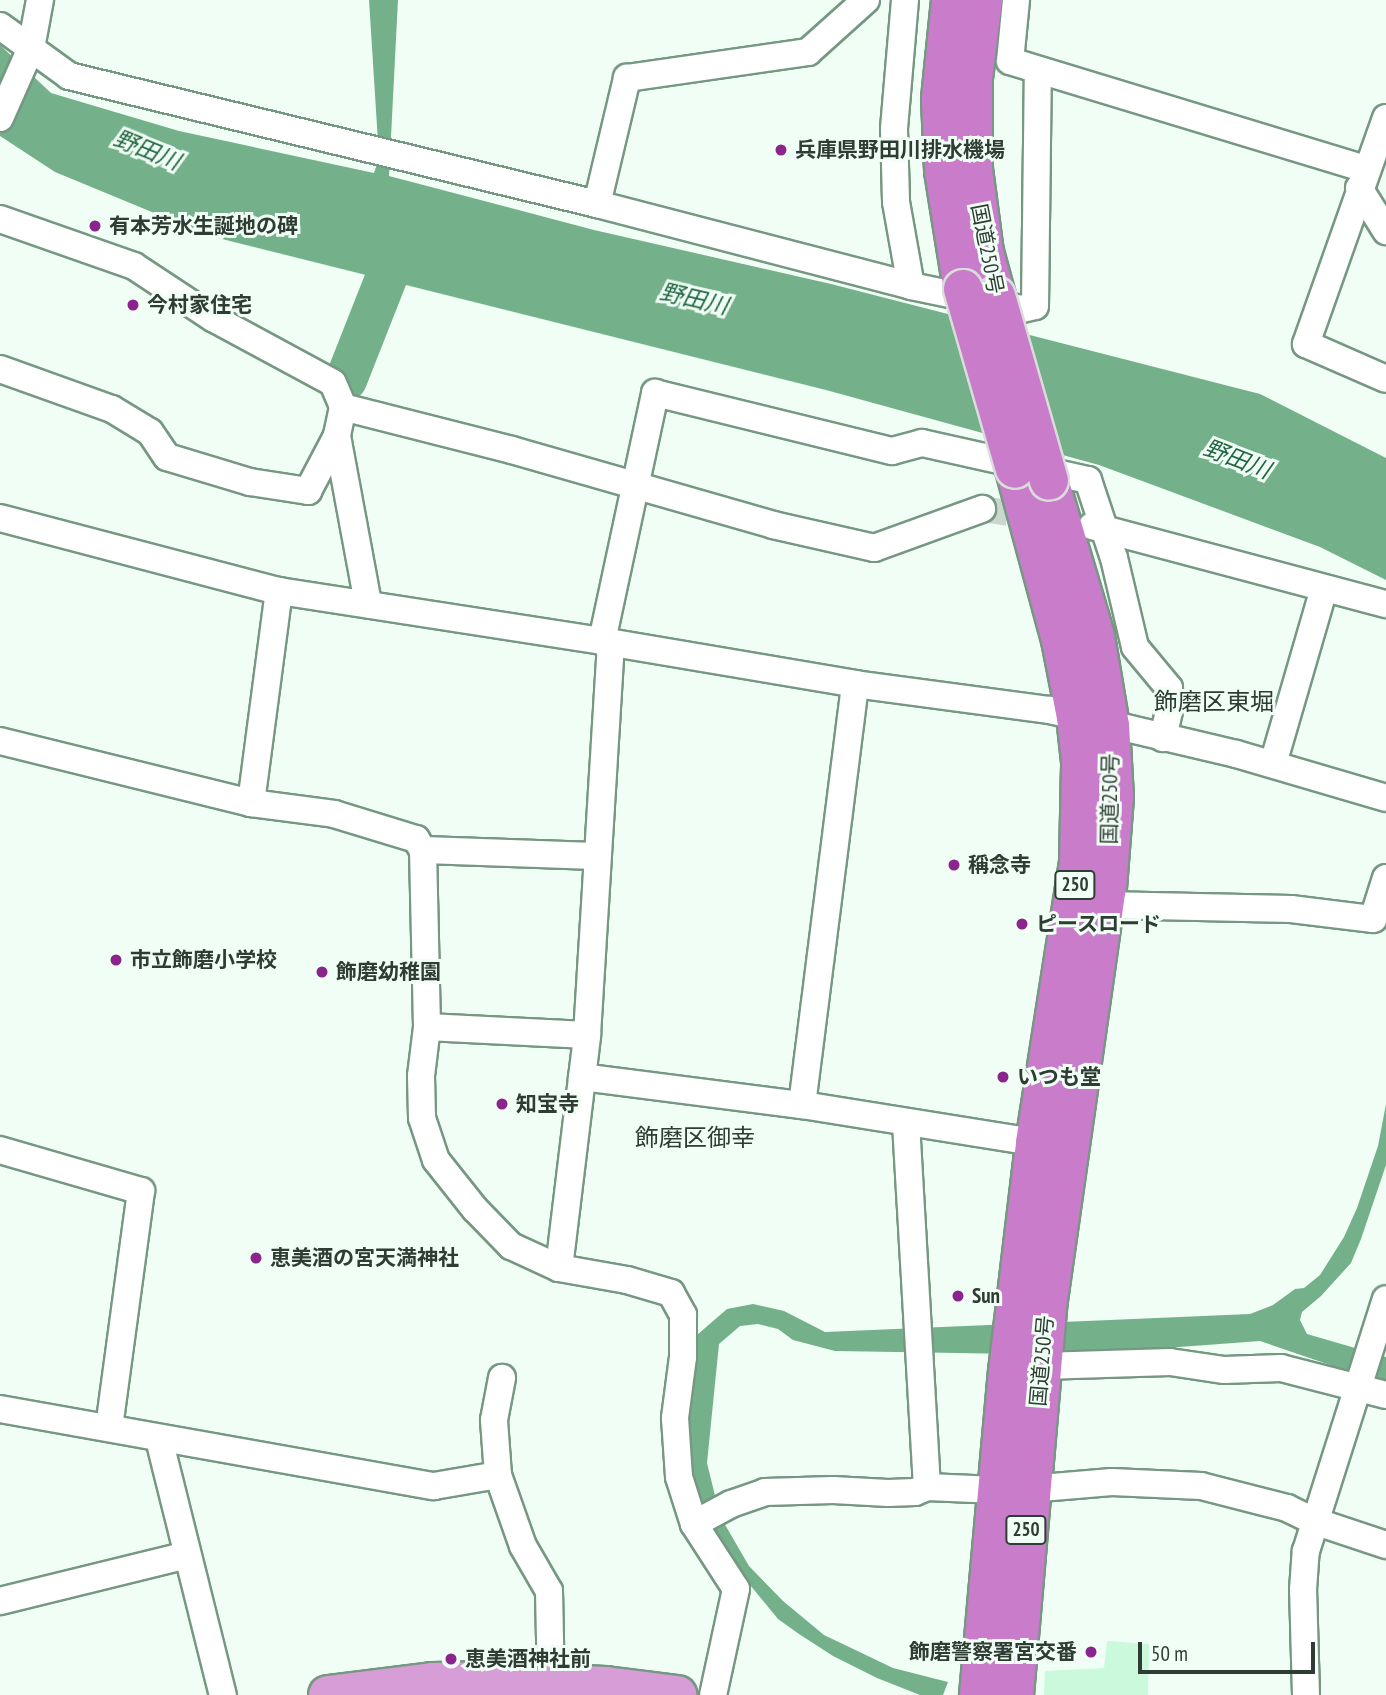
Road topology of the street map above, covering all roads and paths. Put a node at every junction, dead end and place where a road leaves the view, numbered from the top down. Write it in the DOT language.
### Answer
graph roads {
  1 [pos="40,0"];
  2 [pos="866,0"];
  3 [pos="905,0"];
  4 [pos="951,0"];
  5 [pos="983,0"];
  6 [pos="1016,0"];
  7 [pos="0,26"];
  8 [pos="30,48"];
  9 [pos="1038,70"];
  10 [pos="0,118"];
  11 [pos="1386,118"];
  12 [pos="1362,179"];
  13 [pos="597,204"];
  14 [pos="0,219"];
  15 [pos="1386,231"];
  16 [pos="911,286"];
  17 [pos="979,293"];
  18 [pos="0,369"];
  19 [pos="1386,379"];
  20 [pos="343,407"];
  21 [pos="337,436"];
  22 [pos="634,487"];
  23 [pos="982,509"];
  24 [pos="0,518"];
  25 [pos="1098,527"];
  26 [pos="1324,588"];
  27 [pos="279,591"];
  28 [pos="368,604"];
  29 [pos="1386,604"];
  30 [pos="607,642"];
  31 [pos="855,684"];
  32 [pos="1093,721"];
  33 [pos="1163,738"];
  34 [pos="0,741"];
  35 [pos="1273,764"];
  36 [pos="1386,796"];
  37 [pos="251,803"];
  38 [pos="424,850"];
  39 [pos="596,856"];
  40 [pos="1386,878"];
  41 [pos="1104,905"];
  42 [pos="426,1027"];
  43 [pos="587,1035"];
  44 [pos="582,1077"];
  45 [pos="802,1105"];
  46 [pos="906,1123"];
  47 [pos="1052,1146"];
  48 [pos="0,1150"];
  49 [pos="559,1268"];
  50 [pos="1386,1299"];
  51 [pos="1025,1368"];
  52 [pos="502,1378"];
  53 [pos="1358,1386"];
  54 [pos="1386,1395"];
  55 [pos="0,1409"];
  56 [pos="109,1427"];
  57 [pos="159,1439"];
  58 [pos="498,1475"];
  59 [pos="928,1487"];
  60 [pos="1013,1490"];
  61 [pos="1314,1521"];
  62 [pos="694,1524"];
  63 [pos="1386,1545"];
  64 [pos="187,1555"];
  65 [pos="0,1601"];
  66 [pos="551,1683"];
  67 [pos="223,1695"];
  68 [pos="328,1695"];
  69 [pos="677,1695"];
  70 [pos="713,1695"];
  71 [pos="979,1695"];
  72 [pos="1014,1695"];
  73 [pos="1306,1695"];
  1 -- 8 [label="street"];
  2 -- 13 [label="street"];
  3 -- 16 [label="street"];
  4 -- 17 [label="highway, 国道250号 / 250"];
  5 -- 17 [label="highway, 国道250号 / 250"];
  6 -- 9 [label="street"];
  7 -- 8 [label="street"];
  8 -- 10 [label="street"];
  8 -- 13 [label="street"];
  9 -- 12 [label="street"];
  9 -- 16 [label="street"];
  11 -- 12 [label="street"];
  12 -- 15 [label="street"];
  12 -- 19 [label="street"];
  13 -- 16 [label="street"];
  14 -- 20 [label="street"];
  17 -- 32 [label="highway, 国道250号 / 250, bridge"];
  18 -- 21 [label="street"];
  20 -- 21 [label="street"];
  20 -- 22 [label="street"];
  21 -- 28 [label="street"];
  22 -- 23 [label="street"];
  22 -- 25 [label="street"];
  22 -- 30 [label="street"];
  24 -- 27 [label="street"];
  25 -- 26 [label="street"];
  25 -- 33 [label="street"];
  26 -- 29 [label="street"];
  26 -- 35 [label="street"];
  27 -- 28 [label="street"];
  27 -- 37 [label="street"];
  28 -- 30 [label="street"];
  30 -- 31 [label="street"];
  30 -- 39 [label="street"];
  31 -- 32 [label="street"];
  31 -- 45 [label="street"];
  32 -- 33 [label="street"];
  32 -- 41 [label="highway, 国道250号 / 250"];
  32 -- 47 [label="highway, 国道250号 / 250"];
  33 -- 35 [label="street"];
  34 -- 37 [label="street"];
  35 -- 36 [label="street"];
  37 -- 38 [label="street"];
  38 -- 39 [label="street"];
  38 -- 42 [label="street"];
  39 -- 43 [label="street"];
  40 -- 41 [label="street"];
  41 -- 47 [label="highway, 国道250号 / 250"];
  42 -- 43 [label="street"];
  42 -- 49 [label="street"];
  43 -- 44 [label="street"];
  44 -- 45 [label="street"];
  44 -- 49 [label="street"];
  45 -- 46 [label="street"];
  46 -- 47 [label="street"];
  46 -- 59 [label="street"];
  47 -- 51 [label="highway, 国道250号 / 250"];
  48 -- 56 [label="street"];
  49 -- 62 [label="street"];
  50 -- 53 [label="street"];
  51 -- 53 [label="street"];
  51 -- 60 [label="highway, 国道250号 / 250"];
  52 -- 58 [label="street"];
  53 -- 54 [label="street"];
  53 -- 61 [label="street"];
  55 -- 56 [label="street"];
  56 -- 57 [label="street"];
  57 -- 58 [label="street"];
  57 -- 64 [label="street"];
  58 -- 66 [label="street"];
  59 -- 60 [label="street"];
  59 -- 62 [label="street"];
  60 -- 61 [label="street"];
  60 -- 71 [label="highway, 国道250号 / 250"];
  60 -- 72 [label="highway, 国道250号 / 250"];
  61 -- 63 [label="street"];
  61 -- 73 [label="street"];
  62 -- 70 [label="street"];
  64 -- 65 [label="street"];
  64 -- 67 [label="street"];
  66 -- 68 [label="main road"];
  66 -- 69 [label="main road"];
}
